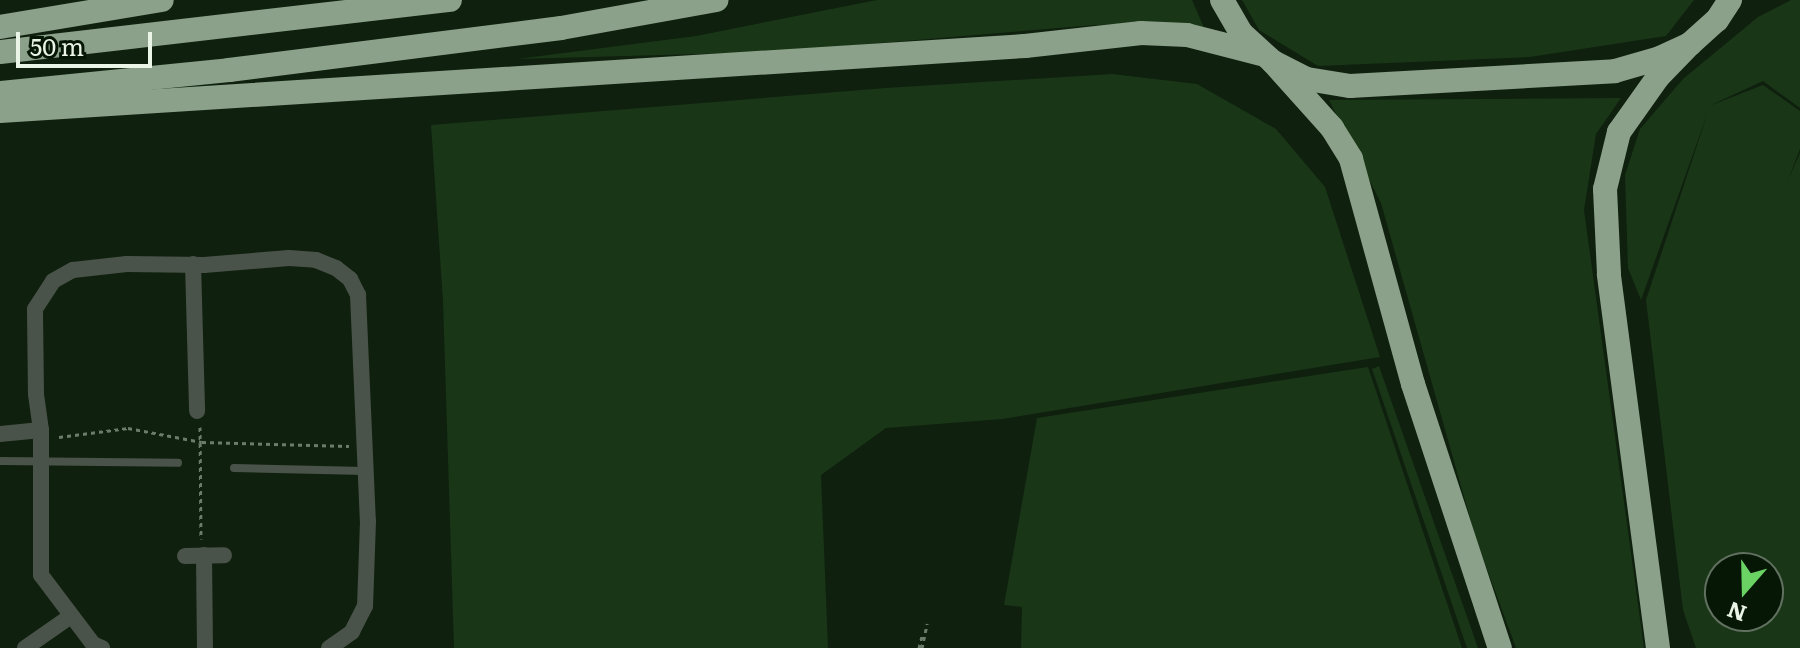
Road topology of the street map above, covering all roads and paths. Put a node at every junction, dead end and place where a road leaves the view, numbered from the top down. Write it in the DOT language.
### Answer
graph roads {
  1 [pos="162,0"];
  2 [pos="450,0"];
  3 [pos="717,0"];
  4 [pos="1752,0"];
  5 [pos="1222,1"];
  6 [pos="1724,10"];
  7 [pos="0,27"];
  8 [pos="1690,44"];
  9 [pos="0,52"];
  10 [pos="1267,58"];
  11 [pos="0,93"];
  12 [pos="0,111"];
  13 [pos="193,264"];
  14 [pos="197,411"];
  15 [pos="0,434"];
  16 [pos="41,436"];
  17 [pos="202,442"];
  18 [pos="365,446"];
  19 [pos="41,460"];
  20 [pos="0,461"];
  21 [pos="178,463"];
  22 [pos="234,468"];
  23 [pos="365,471"];
  24 [pos="197,555"];
  25 [pos="224,555"];
  26 [pos="71,616"];
  27 [pos="927,624"];
  28 [pos="922,636"];
  29 [pos="25,648"];
  30 [pos="102,648"];
  31 [pos="205,648"];
  32 [pos="329,648"];
  33 [pos="921,648"];
  34 [pos="1500,648"];
  35 [pos="1658,648"];
  1 -- 7 [label="highway"];
  2 -- 9 [label="highway"];
  3 -- 11 [label="highway"];
  4 -- 6 [label="highway"];
  5 -- 10 [label="highway"];
  6 -- 8 [label="highway"];
  8 -- 10 [label="highway"];
  8 -- 35 [label="highway"];
  10 -- 12 [label="highway"];
  10 -- 34 [label="highway"];
  13 -- 14 [label="street"];
  13 -- 16 [label="street"];
  13 -- 18 [label="street"];
  14 -- 17 [label="path"];
  15 -- 16 [label="street"];
  16 -- 17 [label="path"];
  16 -- 19 [label="street"];
  17 -- 18 [label="path"];
  17 -- 24 [label="path"];
  18 -- 23 [label="street"];
  19 -- 20 [label="lane"];
  19 -- 21 [label="lane"];
  19 -- 26 [label="street"];
  22 -- 23 [label="lane"];
  23 -- 32 [label="street"];
  24 -- 25 [label="street"];
  24 -- 31 [label="street"];
  26 -- 29 [label="street"];
  26 -- 30 [label="street"];
  27 -- 33 [label="path"];
  28 -- 33 [label="path"];
}
